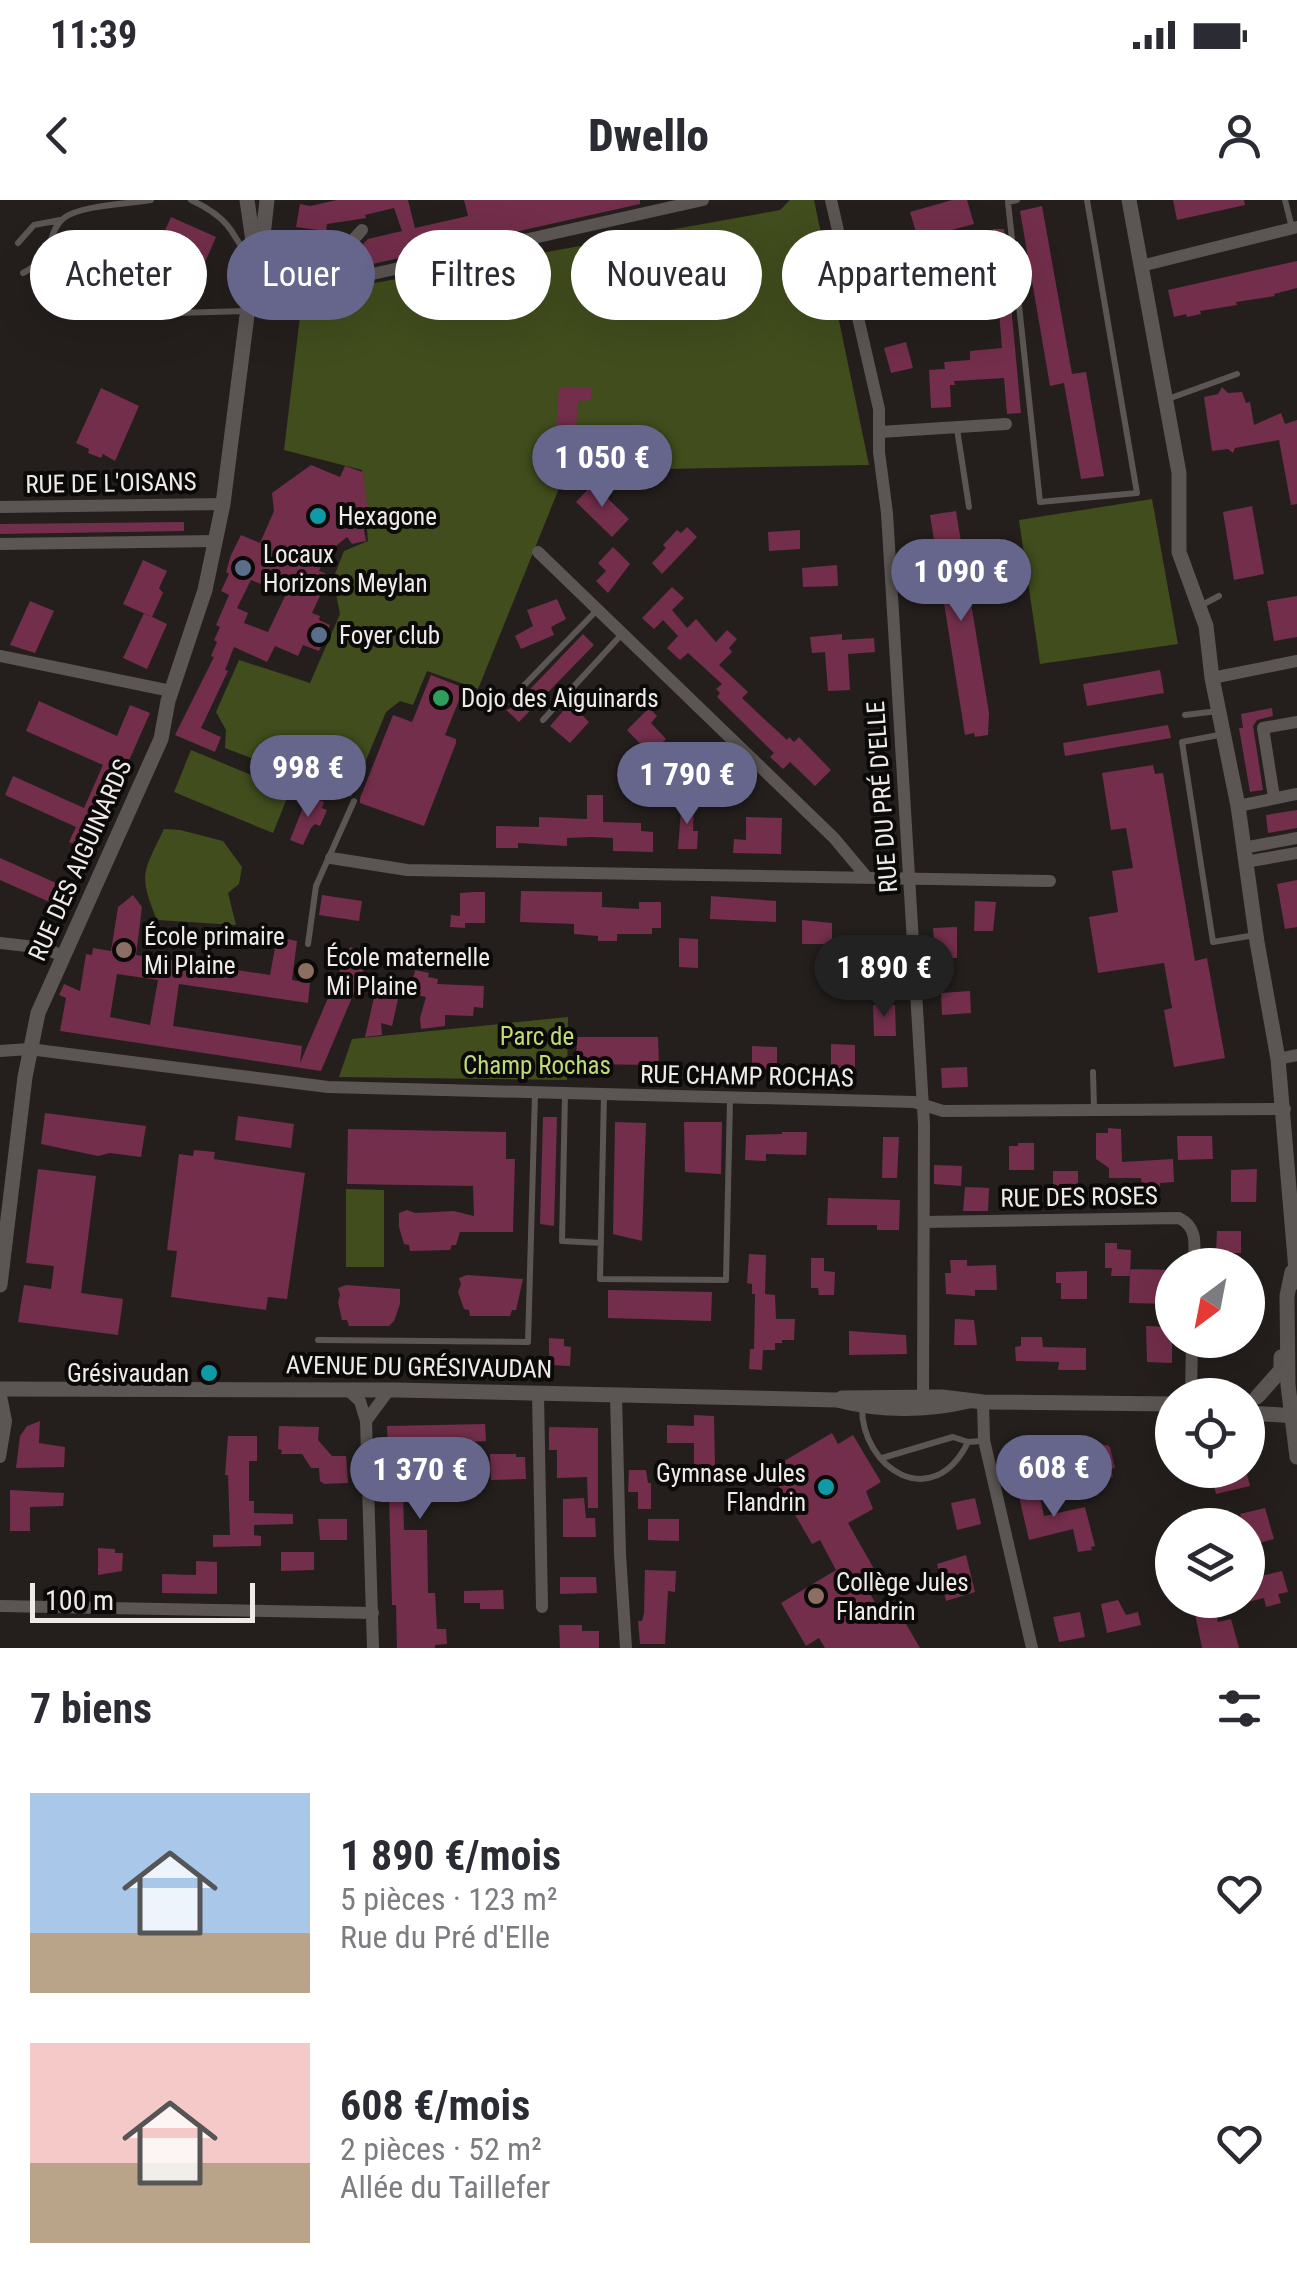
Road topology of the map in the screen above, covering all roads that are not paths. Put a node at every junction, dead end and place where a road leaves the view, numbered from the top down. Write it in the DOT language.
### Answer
graph roads {
  1 [pos="150,200"];
  2 [pos="191,200"];
  3 [pos="247,200"];
  4 [pos="266,200"];
  5 [pos="703,200"];
  6 [pos="831,200"];
  7 [pos="1017,200"];
  8 [pos="1088,200"];
  9 [pos="1129,200"];
  10 [pos="1285,200"];
  11 [pos="61,220"];
  12 [pos="1295,228"];
  13 [pos="231,230"];
  14 [pos="251,230"];
  15 [pos="263,230"];
  16 [pos="18,243"];
  17 [pos="1141,266"];
  18 [pos="375,272"];
  19 [pos="23,273"];
  20 [pos="246,320"];
  21 [pos="1237,374"];
  22 [pos="1166,400"];
  23 [pos="1006,424"];
  24 [pos="957,428"];
  25 [pos="880,432"];
  26 [pos="224,504"];
  27 [pos="0,507"];
  28 [pos="969,507"];
  29 [pos="216,541"];
  30 [pos="1,549"];
  31 [pos="538,552"];
  32 [pos="1218,596"];
  33 [pos="1202,606"];
  34 [pos="598,610"];
  35 [pos="622,634"];
  36 [pos="0,656"];
  37 [pos="1297,661"];
  38 [pos="1212,678"];
  39 [pos="171,691"];
  40 [pos="508,702"];
  41 [pos="1220,711"];
  42 [pos="1184,716"];
  43 [pos="543,720"];
  44 [pos="1297,722"];
  45 [pos="1224,734"];
  46 [pos="1297,794"];
  47 [pos="1274,798"];
  48 [pos="354,801"];
  49 [pos="1238,806"];
  50 [pos="1297,838"];
  51 [pos="1297,852"];
  52 [pos="1244,855"];
  53 [pos="332,858"];
  54 [pos="865,875"];
  55 [pos="909,878"];
  56 [pos="1050,880"];
  57 [pos="1256,935"];
  58 [pos="0,943"];
  59 [pos="308,944"];
  60 [pos="64,957"];
  61 [pos="29,1049"];
  62 [pos="0,1051"];
  63 [pos="1297,1055"];
  64 [pos="1278,1058"];
  65 [pos="1092,1072"];
  66 [pos="535,1093"];
  67 [pos="565,1094"];
  68 [pos="604,1095"];
  69 [pos="730,1098"];
  70 [pos="921,1106"];
  71 [pos="1094,1108"];
  72 [pos="1284,1109"];
  73 [pos="924,1222"];
  74 [pos="601,1243"];
  75 [pos="1194,1248"];
  76 [pos="1295,1275"];
  77 [pos="0,1286"];
  78 [pos="1288,1314"];
  79 [pos="318,1340"];
  80 [pos="1265,1385"];
  81 [pos="0,1390"];
  82 [pos="348,1390"];
  83 [pos="389,1390"];
  84 [pos="538,1394"];
  85 [pos="616,1396"];
  86 [pos="923,1396"];
  87 [pos="1265,1397"];
  88 [pos="1293,1398"];
  89 [pos="863,1401"];
  90 [pos="976,1402"];
  91 [pos="1155,1404"];
  92 [pos="1265,1414"];
  93 [pos="1294,1416"];
  94 [pos="366,1421"];
  95 [pos="984,1440"];
  96 [pos="968,1442"];
  97 [pos="0,1457"];
  98 [pos="1297,1457"];
  99 [pos="882,1458"];
  100 [pos="0,1606"];
  101 [pos="542,1607"];
  102 [pos="373,1613"];
  103 [pos="373,1648"];
  104 [pos="626,1648"];
  105 [pos="1032,1648"];
  1 -- 11 [label="lane"];
  2 -- 13 [label="lane"];
  3 -- 14 [label="street, RUE DES AIGUINARDS"];
  4 -- 15 [label="street, RUE DES AIGUINARDS"];
  5 -- 18 [label="street"];
  6 -- 25 [label="street, RUE DU PRÉ D'ELLE"];
  7 -- 8 [label="lane"];
  9 -- 17 [label="street"];
  10 -- 12 [label="lane"];
  11 -- 16 [label="lane"];
  11 -- 19 [label="lane"];
  12 -- 17 [label="street"];
  17 -- 22 [label="street"];
  20 -- 26 [label="street, RUE DES AIGUINARDS"];
  21 -- 22 [label="lane"];
  22 -- 33 [label="street"];
  23 -- 24 [label="street"];
  24 -- 25 [label="street"];
  24 -- 28 [label="lane"];
  25 -- 55 [label="street, RUE DU PRÉ D'ELLE"];
  26 -- 27 [label="street, RUE DE L'OISANS"];
  26 -- 29 [label="street, RUE DES AIGUINARDS"];
  29 -- 30 [label="street"];
  29 -- 39 [label="street, RUE DES AIGUINARDS"];
  31 -- 34 [label="street"];
  32 -- 33 [label="lane"];
  33 -- 38 [label="street"];
  34 -- 35 [label="street"];
  34 -- 40 [label="lane"];
  35 -- 43 [label="lane"];
  35 -- 54 [label="street"];
  36 -- 39 [label="street"];
  37 -- 38 [label="street"];
  38 -- 41 [label="street"];
  39 -- 60 [label="street, RUE DES AIGUINARDS"];
  41 -- 42 [label="lane"];
  41 -- 45 [label="street"];
  44 -- 47 [label="street"];
  45 -- 49 [label="street"];
  45 -- 57 [label="lane"];
  46 -- 47 [label="street"];
  47 -- 49 [label="street"];
  48 -- 53 [label="lane"];
  49 -- 52 [label="street"];
  50 -- 52 [label="street"];
  51 -- 52 [label="street"];
  52 -- 57 [label="street"];
  53 -- 54 [label="street"];
  53 -- 59 [label="lane"];
  54 -- 55 [label="street"];
  55 -- 56 [label="street"];
  55 -- 70 [label="street, RUE DU PRÉ D'ELLE"];
  57 -- 64 [label="street"];
  58 -- 60 [label="street"];
  60 -- 61 [label="street, RUE DES AIGUINARDS"];
  61 -- 62 [label="street, RUE CHAMP ROCHAS"];
  61 -- 66 [label="street, RUE CHAMP ROCHAS"];
  61 -- 77 [label="street, RUE DES AIGUINARDS"];
  63 -- 64 [label="street"];
  64 -- 72 [label="street"];
  65 -- 71 [label="lane"];
  66 -- 67 [label="street, RUE CHAMP ROCHAS"];
  66 -- 79 [label="lane"];
  67 -- 68 [label="street, RUE CHAMP ROCHAS"];
  67 -- 74 [label="lane"];
  68 -- 69 [label="street, RUE CHAMP ROCHAS"];
  68 -- 74 [label="lane"];
  69 -- 70 [label="street, RUE CHAMP ROCHAS"];
  69 -- 74 [label="lane"];
  70 -- 71 [label="street, RUE CHAMP ROCHAS"];
  70 -- 73 [label="street, RUE DU PRÉ D'ELLE"];
  71 -- 72 [label="street, RUE CHAMP ROCHAS"];
  72 -- 76 [label="street"];
  73 -- 75 [label="street, RUE DES ROSES"];
  73 -- 86 [label="street, RUE DU PRÉ D'ELLE"];
  76 -- 78 [label="street"];
  78 -- 80 [label="street"];
  78 -- 88 [label="street"];
  81 -- 82 [label="street, AVENUE DU GRÉSIVAUDAN"];
  81 -- 97 [label="street"];
  82 -- 83 [label="street, AVENUE DU GRÉSIVAUDAN"];
  82 -- 94 [label="street"];
  83 -- 84 [label="street, AVENUE DU GRÉSIVAUDAN"];
  83 -- 94 [label="street"];
  84 -- 85 [label="street, AVENUE DU GRÉSIVAUDAN"];
  84 -- 101 [label="street"];
  85 -- 89 [label="street, AVENUE DU GRÉSIVAUDAN"];
  85 -- 104 [label="street"];
  86 -- 89 [label="street, AVENUE DU GRÉSIVAUDAN"];
  86 -- 90 [label="street, AVENUE DU GRÉSIVAUDAN"];
  87 -- 88 [label="street"];
  88 -- 93 [label="street"];
  89 -- 90 [label="street, AVENUE DU GRÉSIVAUDAN"];
  89 -- 99 [label="lane"];
  90 -- 91 [label="street, AVENUE DU GRÉSIVAUDAN"];
  90 -- 95 [label="street"];
  92 -- 93 [label="street"];
  93 -- 98 [label="street"];
  94 -- 102 [label="street"];
  95 -- 96 [label="lane"];
  95 -- 105 [label="street"];
  96 -- 99 [label="lane"];
  96 -- 99 [label="lane"];
  100 -- 102 [label="street"];
  102 -- 103 [label="street"];
}
